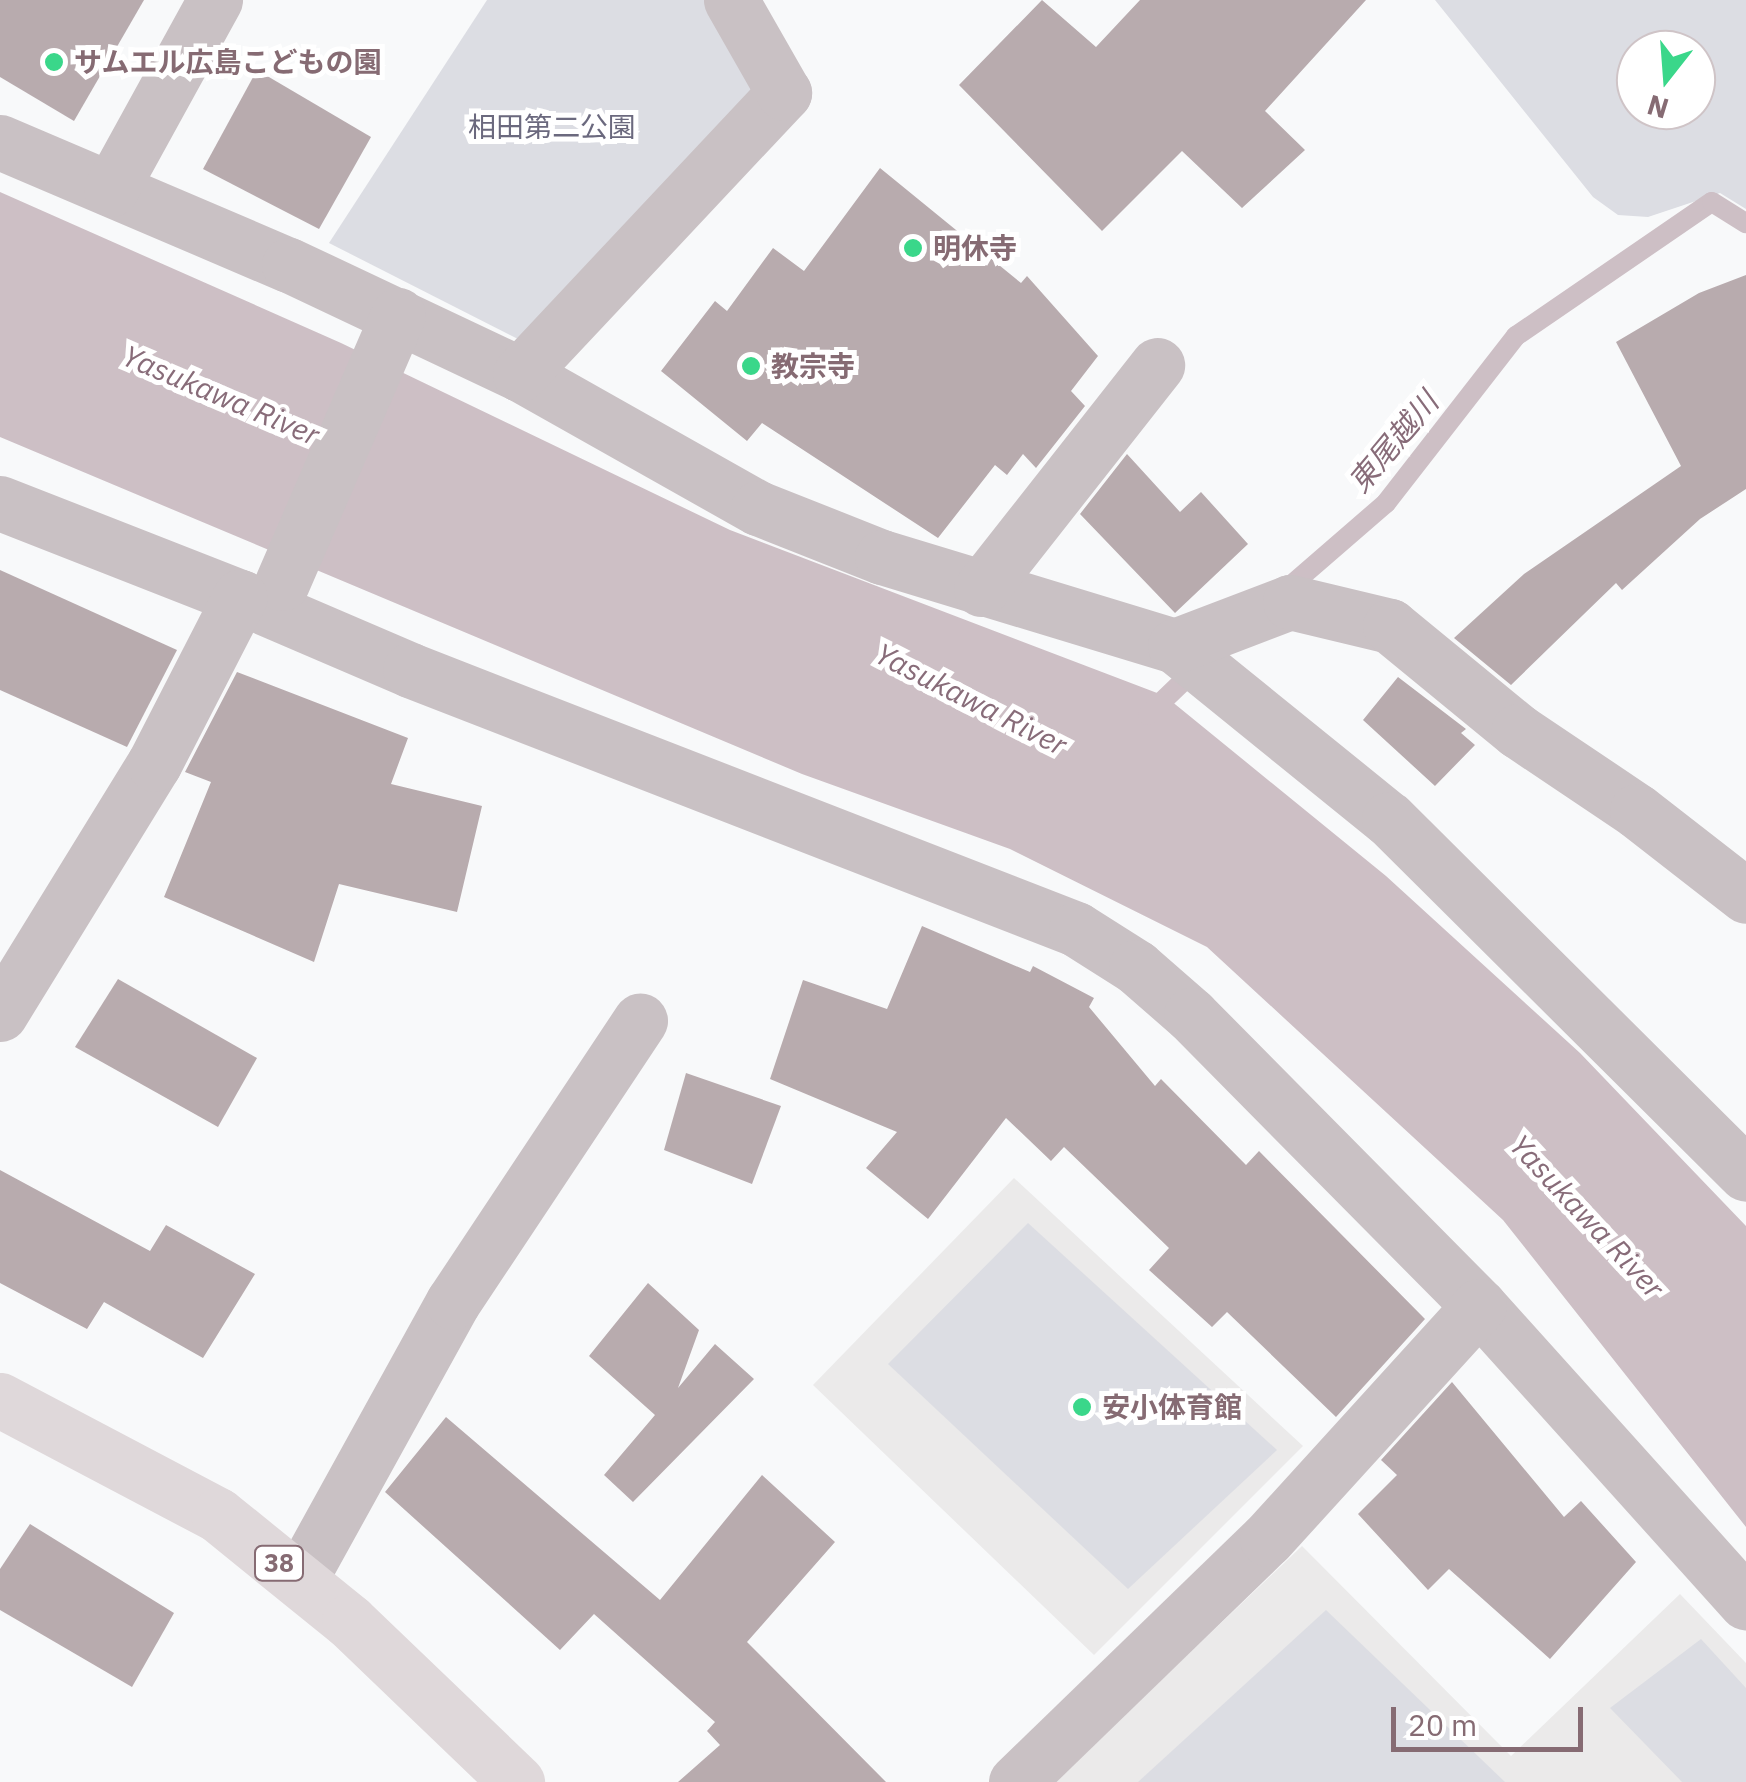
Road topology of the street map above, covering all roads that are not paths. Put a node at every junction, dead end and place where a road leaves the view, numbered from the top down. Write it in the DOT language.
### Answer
graph roads {
  1 [pos="215,0"];
  2 [pos="731,0"];
  3 [pos="0,142"];
  4 [pos="111,189"];
  5 [pos="398,315"];
  6 [pos="1156,365"];
  7 [pos="520,374"];
  8 [pos="20,513"];
  9 [pos="981,589"];
  10 [pos="261,590"];
  11 [pos="1176,646"];
  12 [pos="1746,896"];
  13 [pos="0,1014"];
  14 [pos="640,1021"];
  15 [pos="1746,1174"];
  16 [pos="1479,1306"];
  17 [pos="0,1400"];
  18 [pos="300,1579"];
  19 [pos="1746,1602"];
  20 [pos="517,1782"];
  21 [pos="1016,1782"];
  1 -- 4 [label="street"];
  2 -- 7 [label="street"];
  3 -- 4 [label="street"];
  4 -- 5 [label="street"];
  5 -- 7 [label="street"];
  5 -- 10 [label="street"];
  6 -- 9 [label="street"];
  7 -- 9 [label="street"];
  8 -- 10 [label="street"];
  9 -- 11 [label="street"];
  10 -- 13 [label="street"];
  10 -- 16 [label="street"];
  11 -- 12 [label="street"];
  11 -- 15 [label="street"];
  14 -- 18 [label="street"];
  16 -- 19 [label="street"];
  16 -- 21 [label="street"];
  17 -- 18 [label="main road, 38"];
  18 -- 20 [label="main road, 38"];
}
